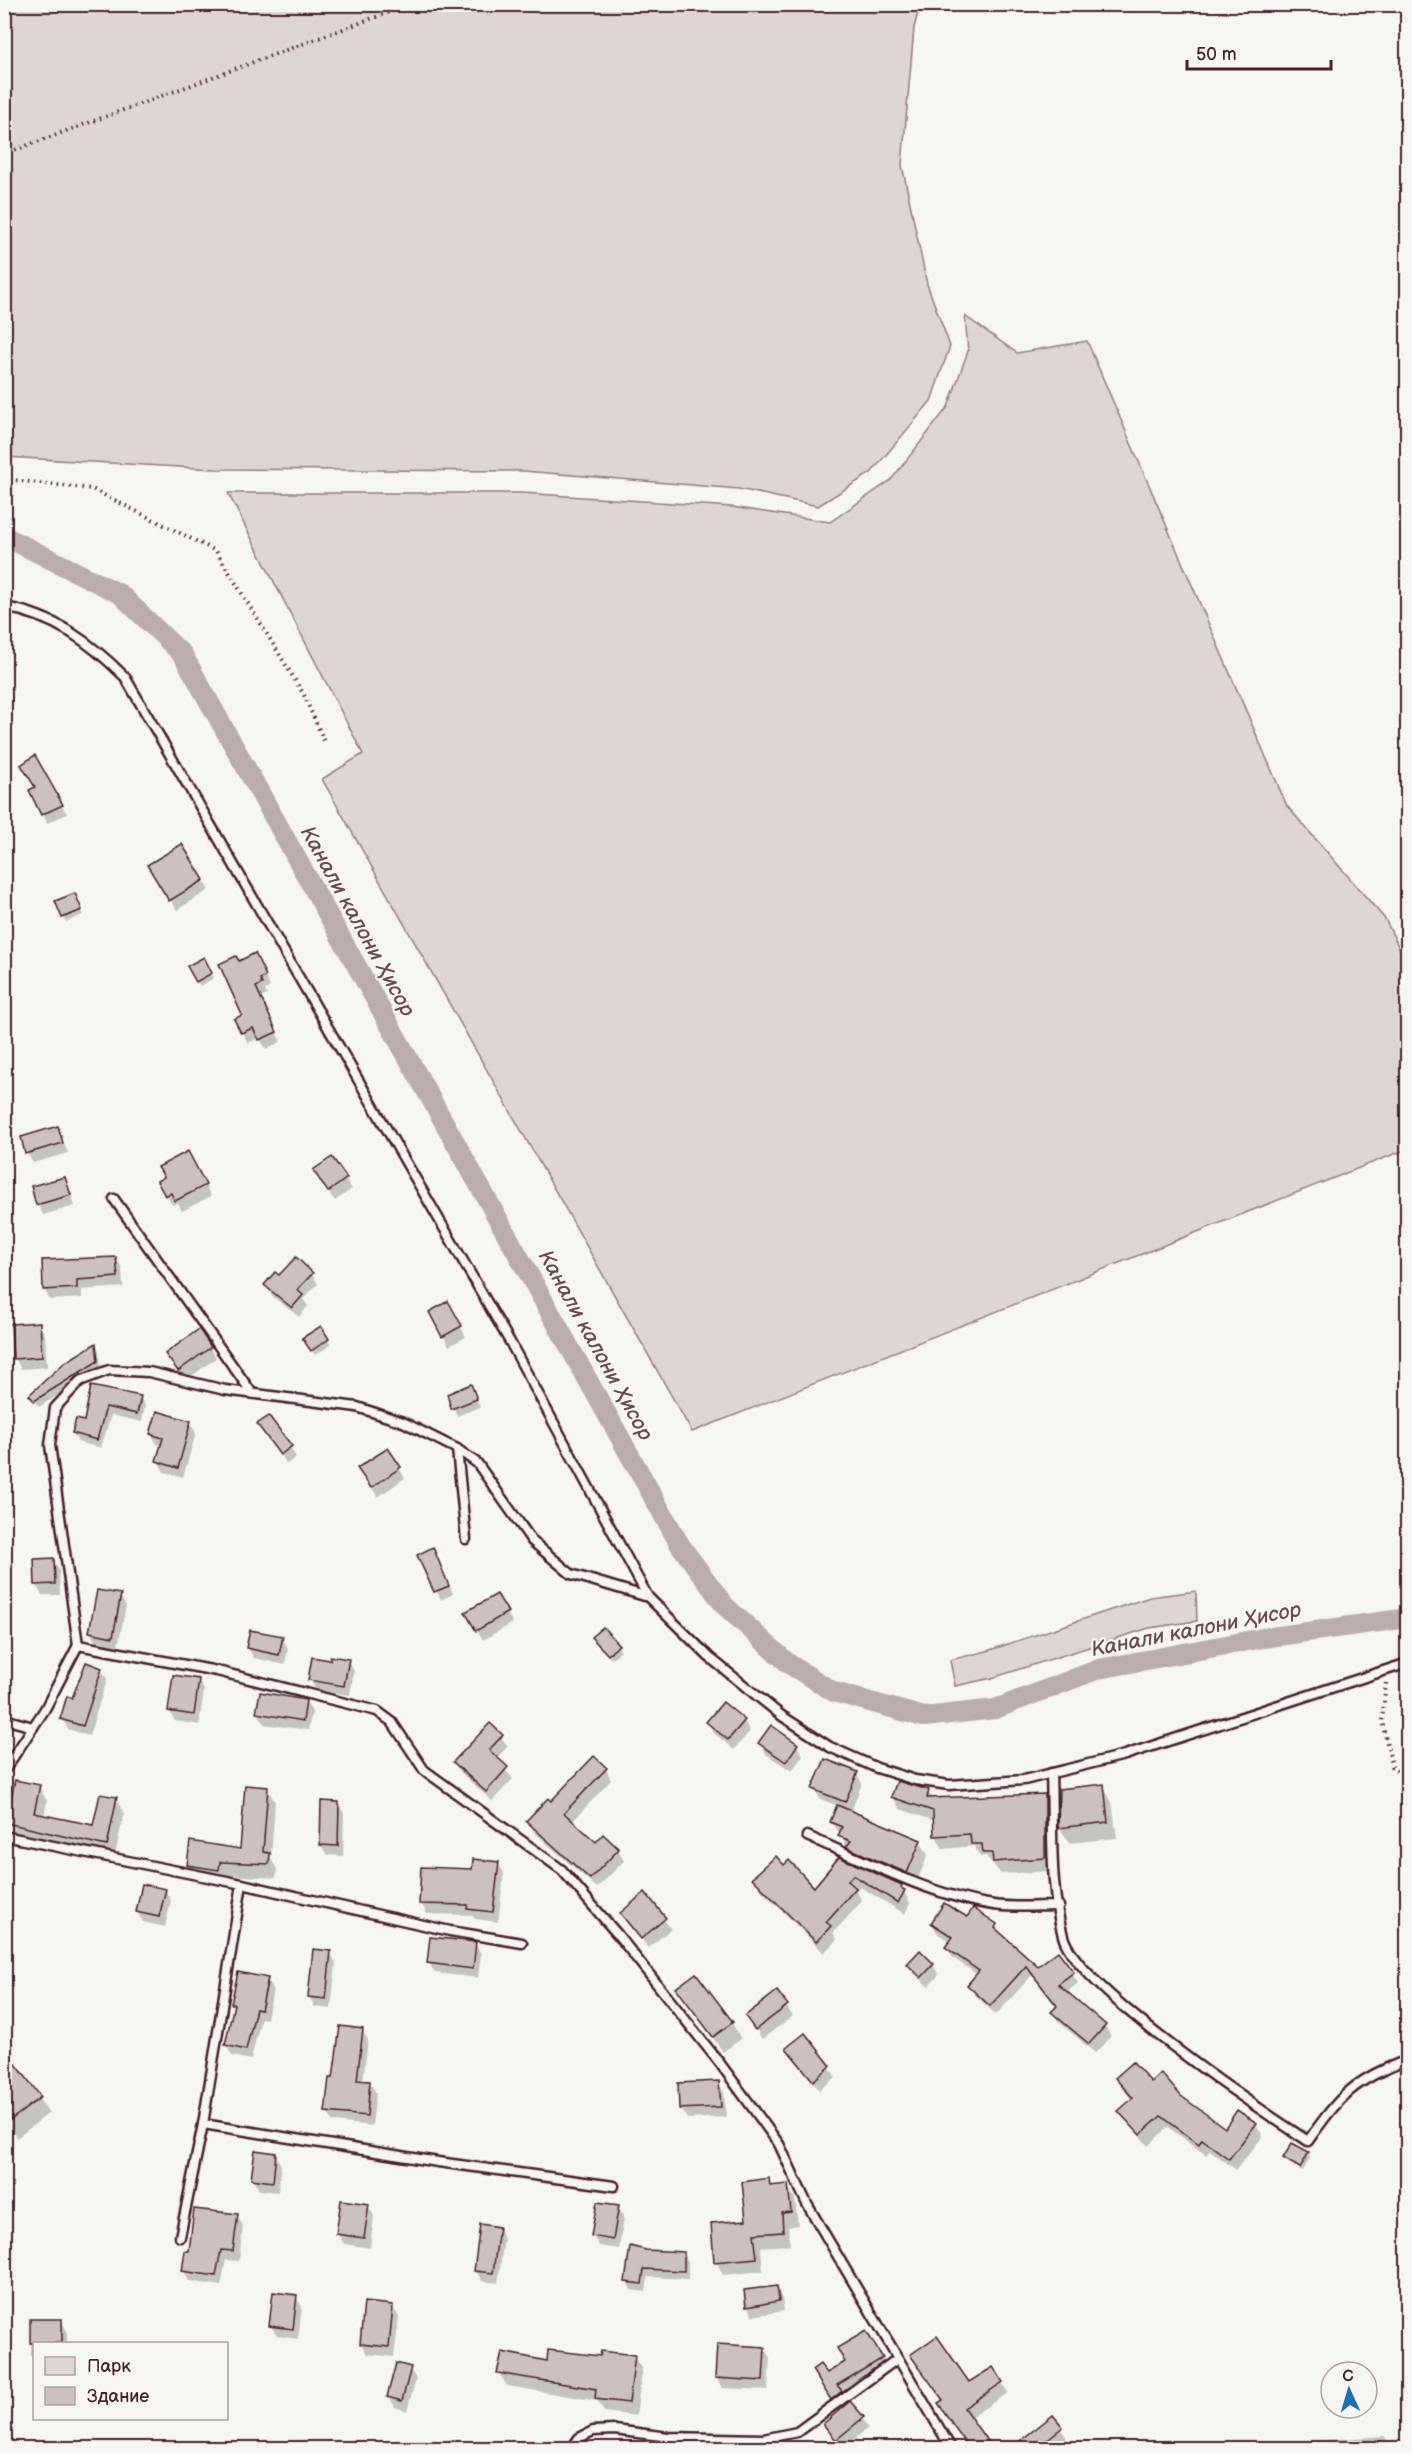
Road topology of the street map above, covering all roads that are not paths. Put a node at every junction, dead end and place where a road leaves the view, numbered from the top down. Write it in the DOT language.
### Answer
graph roads {
  1 [pos="4,608"];
  2 [pos="114,1198"];
  3 [pos="252,1393"];
  4 [pos="457,1449"];
  5 [pos="466,1539"];
  6 [pos="648,1597"];
  7 [pos="78,1645"];
  8 [pos="1407,1664"];
  9 [pos="4,1719"];
  10 [pos="33,1727"];
  11 [pos="4,1771"];
  12 [pos="1051,1773"];
  13 [pos="4,1836"];
  14 [pos="807,1836"];
  15 [pos="242,1884"];
  16 [pos="1059,1906"];
  17 [pos="522,1943"];
  18 [pos="1407,2060"];
  19 [pos="203,2124"];
  20 [pos="614,2186"];
  21 [pos="180,2237"];
  22 [pos="4,2256"];
  23 [pos="4,2320"];
  24 [pos="897,2359"];
  25 [pos="572,2448"];
  26 [pos="951,2448"];
  1 -- 6 [label="lane"];
  2 -- 3 [label="lane"];
  3 -- 4 [label="lane"];
  3 -- 7 [label="lane"];
  4 -- 5 [label="lane"];
  4 -- 6 [label="lane"];
  6 -- 12 [label="lane"];
  7 -- 10 [label="lane"];
  7 -- 24 [label="lane"];
  8 -- 12 [label="lane"];
  9 -- 10 [label="lane"];
  10 -- 11 [label="lane"];
  12 -- 16 [label="lane"];
  13 -- 15 [label="lane"];
  14 -- 16 [label="lane"];
  15 -- 17 [label="lane"];
  15 -- 19 [label="lane"];
  16 -- 18 [label="lane"];
  19 -- 20 [label="lane"];
  19 -- 21 [label="lane"];
  22 -- 23 [label="lane"];
  24 -- 25 [label="lane"];
  24 -- 26 [label="lane"];
}
